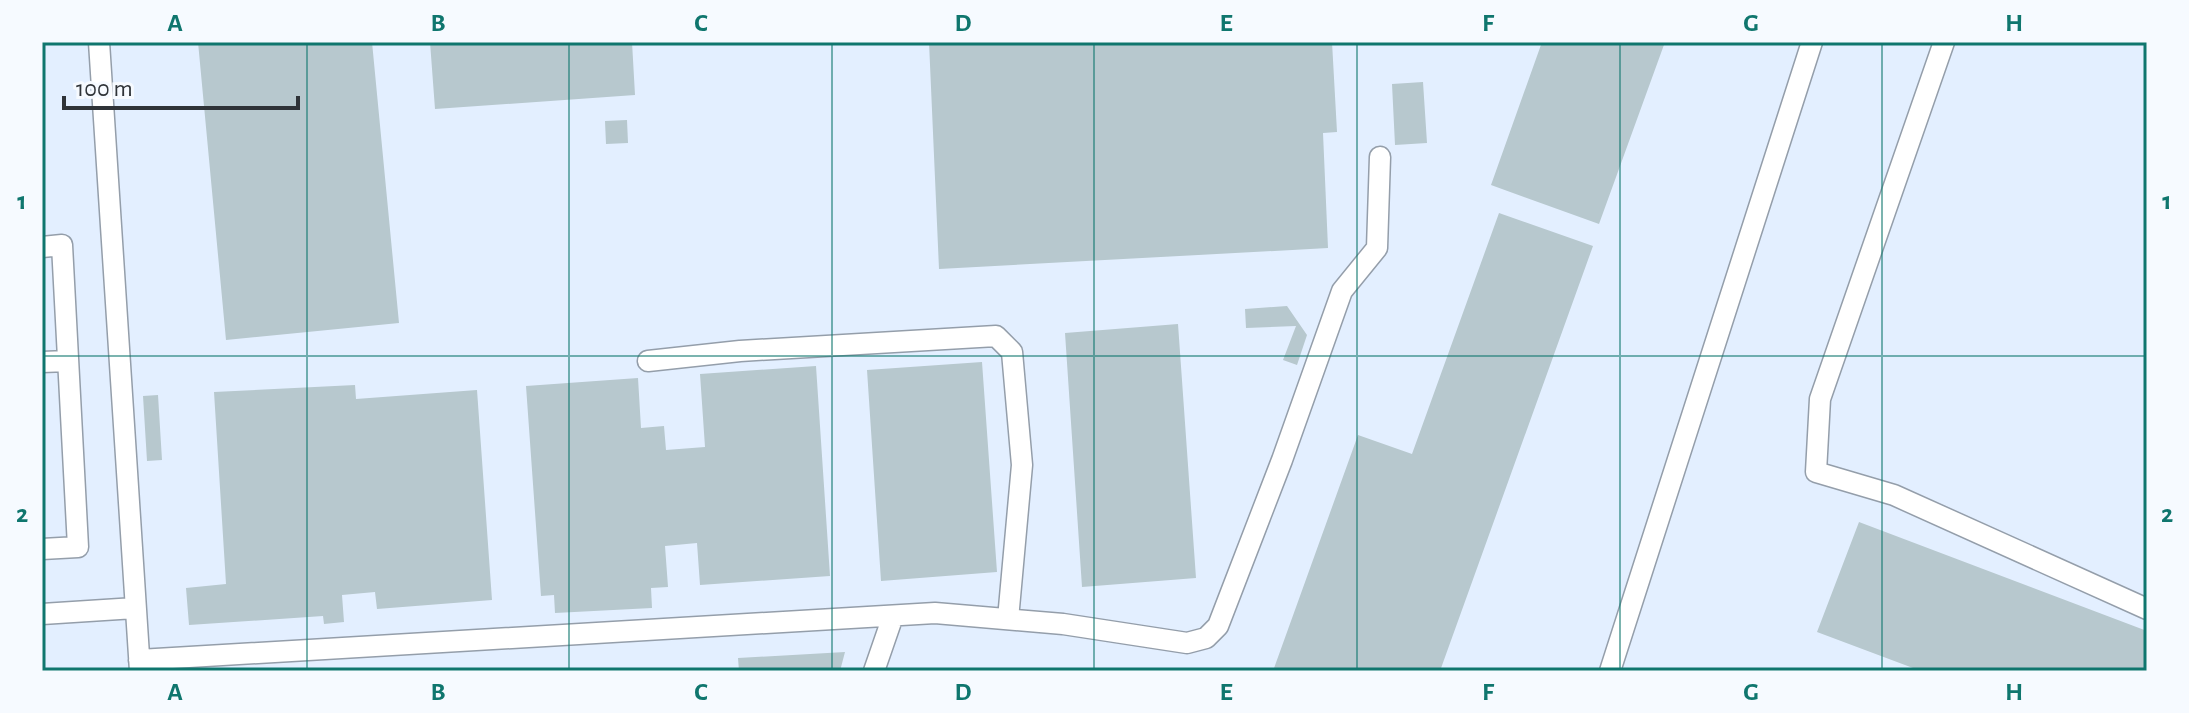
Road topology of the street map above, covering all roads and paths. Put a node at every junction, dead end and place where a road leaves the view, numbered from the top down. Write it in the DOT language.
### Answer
graph roads {
  1 [pos="99,42"];
  2 [pos="1812,42"];
  3 [pos="1944,42"];
  4 [pos="1380,157"];
  5 [pos="42,247"];
  6 [pos="68,361"];
  7 [pos="648,361"];
  8 [pos="42,362"];
  9 [pos="42,549"];
  10 [pos="135,608"];
  11 [pos="2147,609"];
  12 [pos="42,614"];
  13 [pos="893,616"];
  14 [pos="1008,619"];
  15 [pos="139,666"];
  16 [pos="874,671"];
  17 [pos="1610,671"];
  1 -- 10 [label="street"];
  2 -- 17 [label="street"];
  3 -- 11 [label="street"];
  4 -- 14 [label="street"];
  5 -- 6 [label="street"];
  6 -- 8 [label="street"];
  6 -- 9 [label="street"];
  7 -- 14 [label="street"];
  10 -- 12 [label="street"];
  10 -- 15 [label="street"];
  13 -- 14 [label="street"];
  13 -- 15 [label="street"];
  13 -- 16 [label="street"];
}
